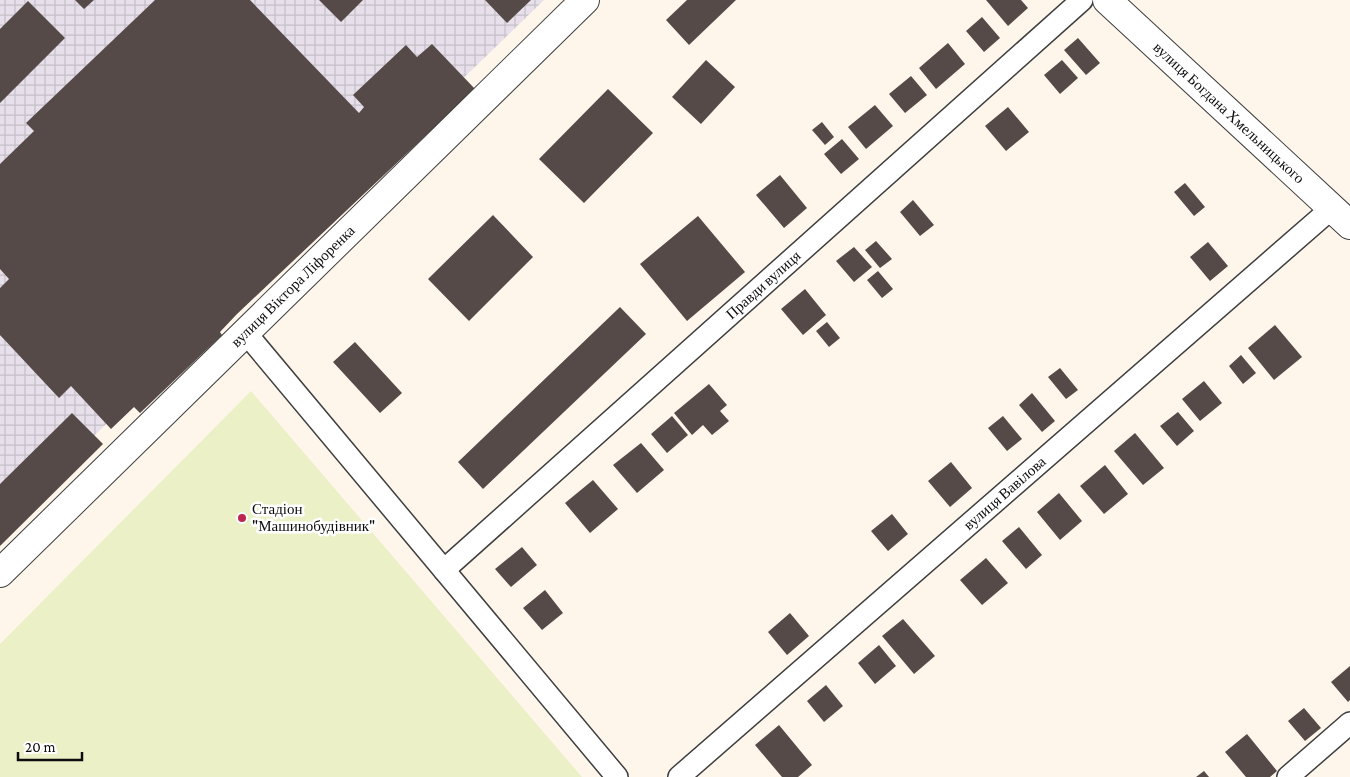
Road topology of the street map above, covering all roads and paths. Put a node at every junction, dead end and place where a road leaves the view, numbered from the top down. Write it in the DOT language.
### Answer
graph roads {
  1 [pos="585,0"];
  2 [pos="1082,0"];
  3 [pos="1107,0"];
  4 [pos="1341,217"];
  5 [pos="245,332"];
  6 [pos="444,570"];
  7 [pos="0,572"];
  8 [pos="1350,723"];
  9 [pos="617,777"];
  10 [pos="679,777"];
  11 [pos="1288,777"];
  1 -- 5 [label="street, вулиця Віктора Ліфоренка"];
  2 -- 6 [label="street, Правди вулиця"];
  3 -- 4 [label="street, вулиця Богдана Хмельницького"];
  4 -- 10 [label="street, вулиця Вавілова"];
  5 -- 6 [label="street"];
  5 -- 7 [label="street, вулиця Віктора Ліфоренка"];
  6 -- 9 [label="street"];
  8 -- 11 [label="street"];
}
